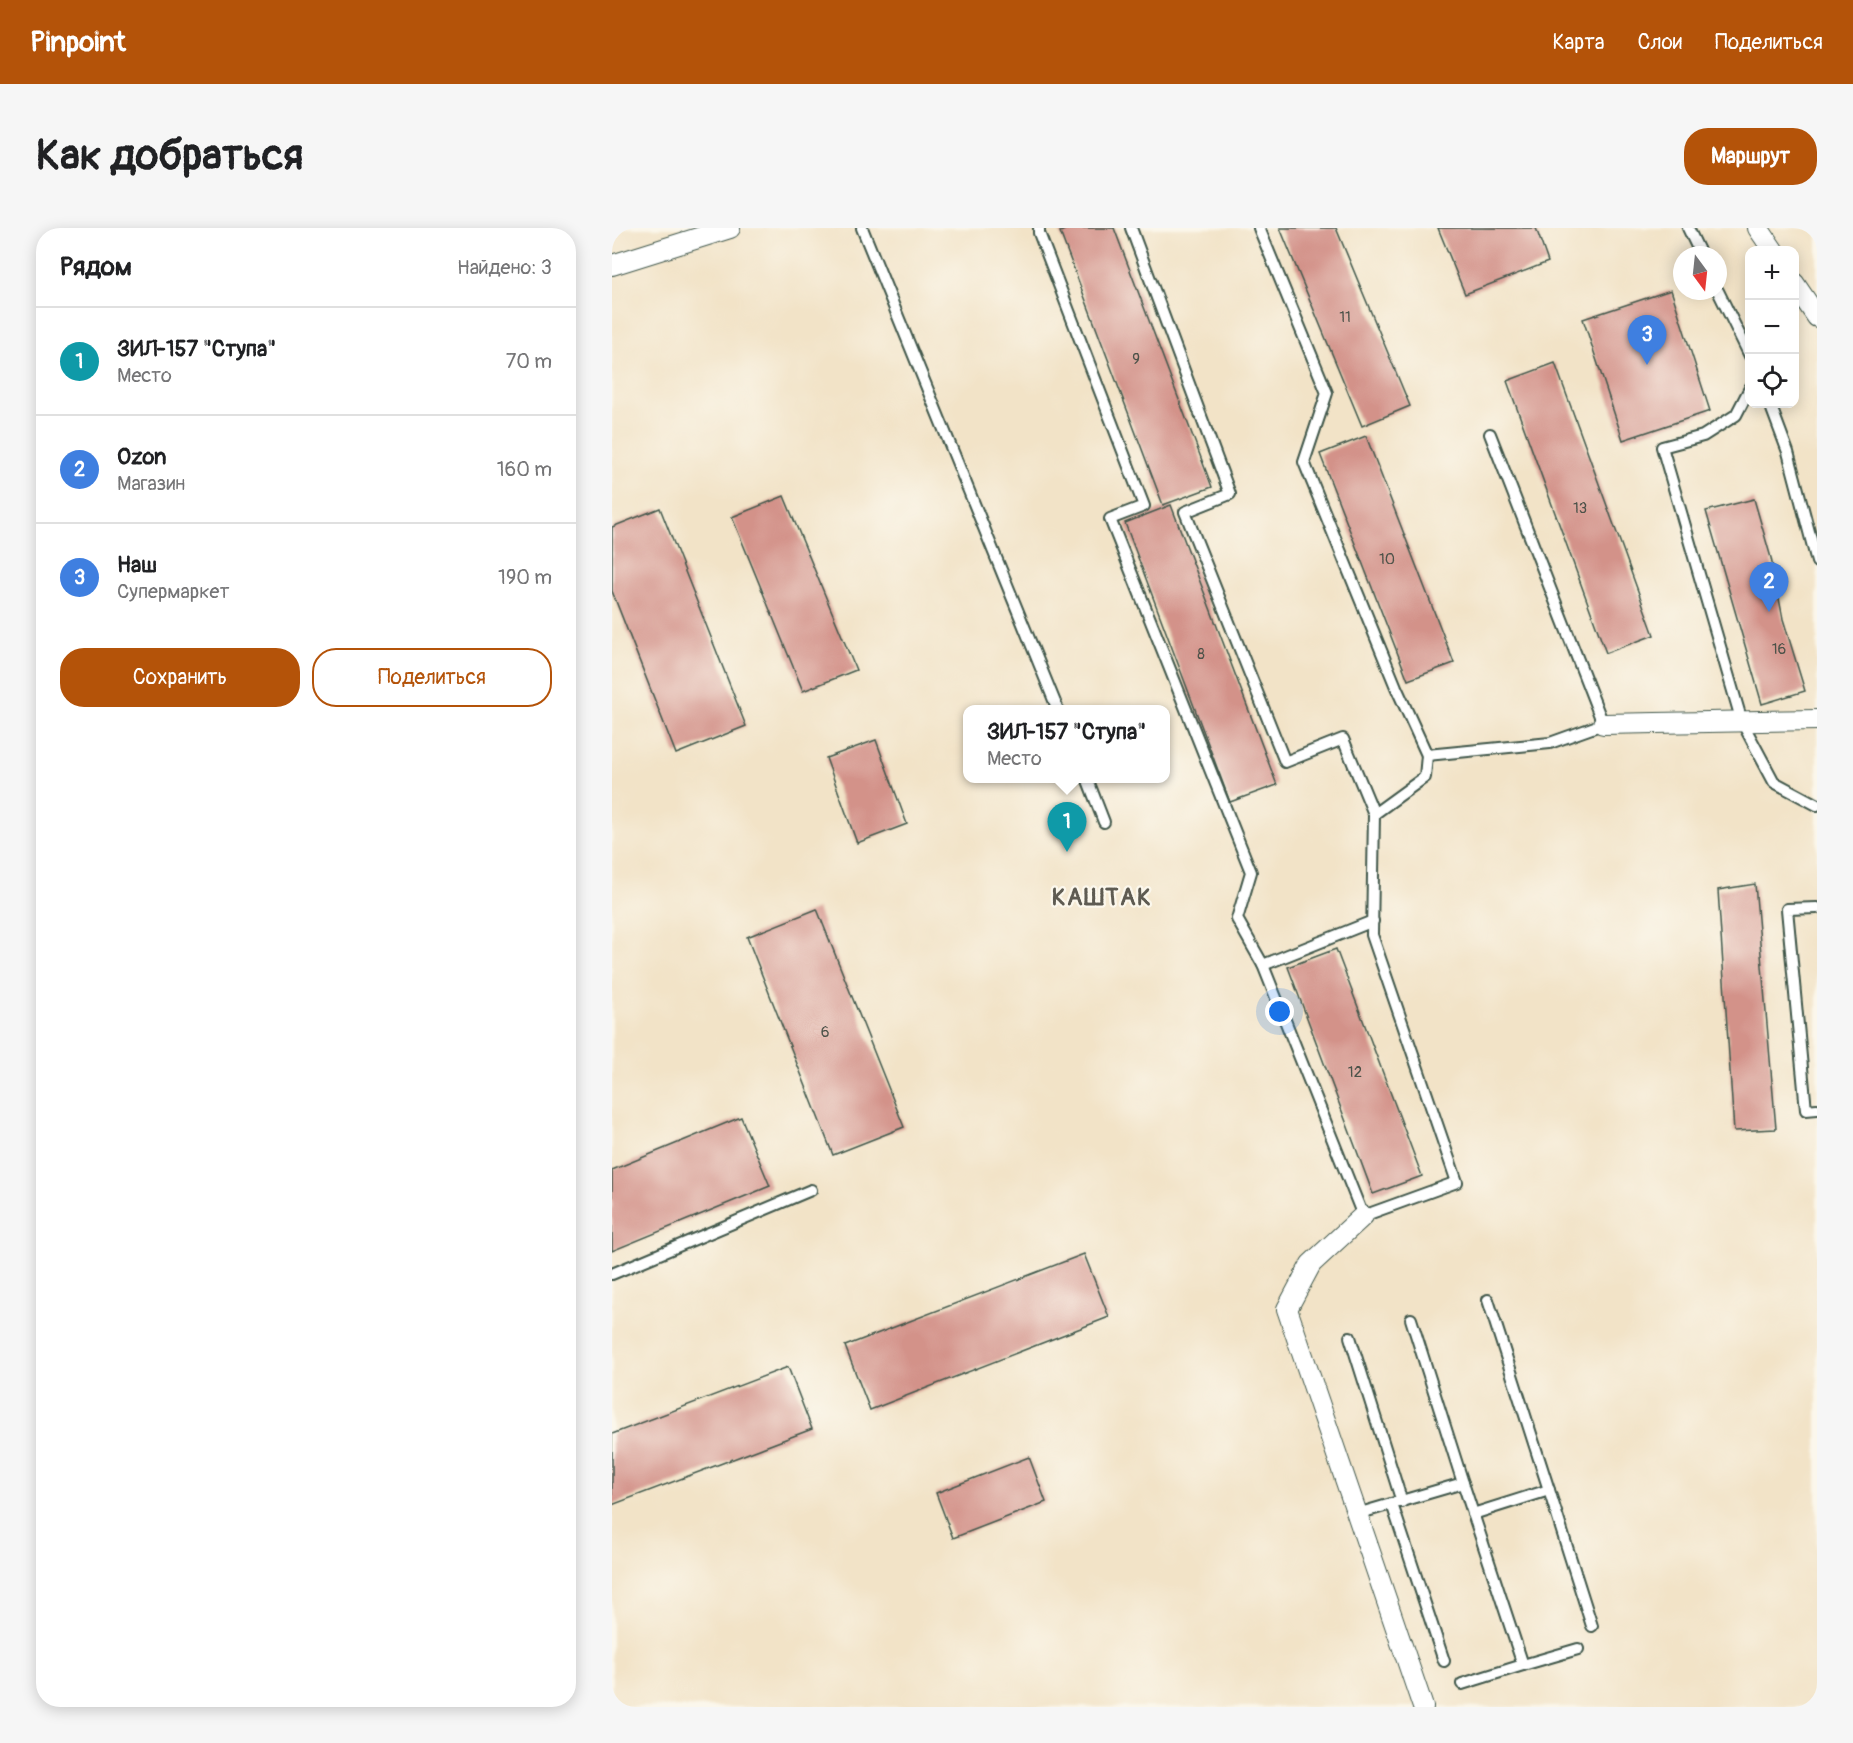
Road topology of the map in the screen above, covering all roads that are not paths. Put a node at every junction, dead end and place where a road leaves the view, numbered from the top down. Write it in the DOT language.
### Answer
graph roads {
  1 [pos="729,228"];
  2 [pos="862,228"];
  3 [pos="1040,228"];
  4 [pos="1131,228"];
  5 [pos="1259,228"];
  6 [pos="1688,228"];
  7 [pos="1758,228"];
  8 [pos="1697,246"];
  9 [pos="1770,246"];
  10 [pos="612,265"];
  11 [pos="1799,290"];
  12 [pos="1722,300"];
  13 [pos="1817,317"];
  14 [pos="1748,354"];
  15 [pos="1745,396"];
  16 [pos="1772,408"];
  17 [pos="1490,434"];
  18 [pos="1817,562"];
  19 [pos="1056,705"];
  20 [pos="1817,720"];
  21 [pos="1742,722"];
  22 [pos="1603,724"];
  23 [pos="1427,755"];
  24 [pos="1088,783"];
  25 [pos="1817,805"];
  26 [pos="1374,814"];
  27 [pos="1104,822"];
  28 [pos="1817,908"];
  29 [pos="1373,921"];
  30 [pos="1263,965"];
  31 [pos="1817,1109"];
  32 [pos="811,1190"];
  33 [pos="1363,1216"];
  34 [pos="612,1274"];
  35 [pos="1488,1300"];
  36 [pos="1411,1319"];
  37 [pos="1350,1337"];
  38 [pos="1463,1483"];
  39 [pos="1549,1490"];
  40 [pos="1397,1503"];
  41 [pos="1473,1514"];
  42 [pos="1357,1515"];
  43 [pos="1592,1626"];
  44 [pos="1578,1649"];
  45 [pos="1444,1661"];
  46 [pos="1523,1665"];
  47 [pos="1462,1684"];
  48 [pos="1423,1707"];
  1 -- 10 [label="street"];
  2 -- 19 [label="lane"];
  3 -- 30 [label="lane"];
  4 -- 26 [label="lane"];
  5 -- 23 [label="lane"];
  6 -- 8 [label="lane"];
  7 -- 9 [label="street"];
  11 -- 13 [label="street"];
  12 -- 14 [label="lane"];
  15 -- 21 [label="lane"];
  16 -- 18 [label="lane"];
  17 -- 22 [label="lane"];
  20 -- 21 [label="street"];
  21 -- 22 [label="street"];
  21 -- 25 [label="lane"];
  22 -- 23 [label="lane"];
  23 -- 26 [label="lane"];
  24 -- 27 [label="lane"];
  26 -- 29 [label="lane"];
  28 -- 31 [label="lane"];
  29 -- 30 [label="lane"];
  29 -- 33 [label="lane"];
  30 -- 33 [label="lane"];
  32 -- 34 [label="lane"];
  33 -- 42 [label="street"];
  35 -- 39 [label="lane"];
  36 -- 38 [label="lane"];
  37 -- 40 [label="lane"];
  38 -- 40 [label="lane"];
  38 -- 41 [label="lane"];
  39 -- 41 [label="lane"];
  39 -- 43 [label="lane"];
  40 -- 42 [label="lane"];
  40 -- 45 [label="lane"];
  41 -- 46 [label="lane"];
  42 -- 48 [label="street"];
  44 -- 46 [label="lane"];
  46 -- 47 [label="lane"];
}
